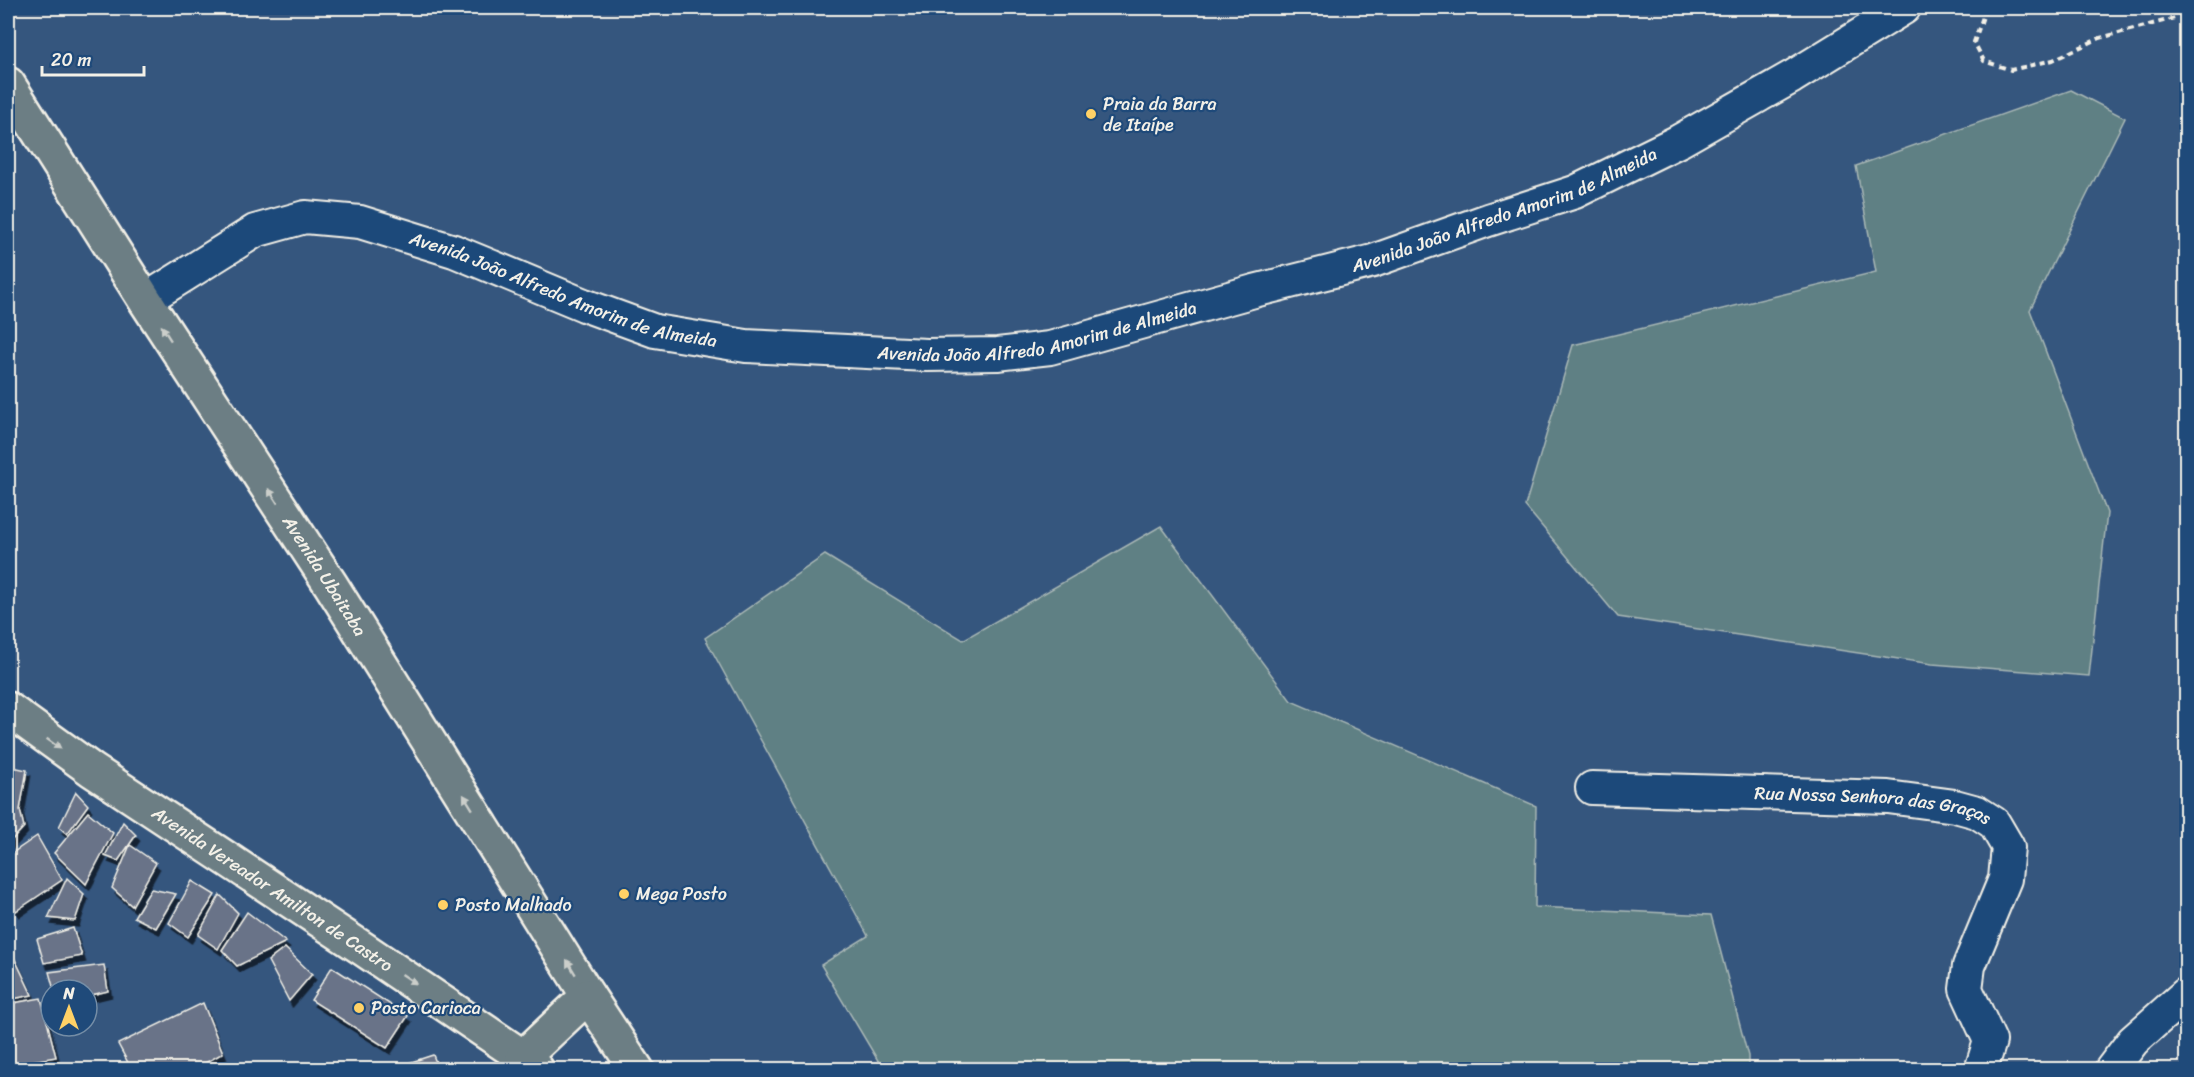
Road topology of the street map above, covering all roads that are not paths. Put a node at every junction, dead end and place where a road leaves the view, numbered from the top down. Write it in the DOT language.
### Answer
graph roads {
  1 [pos="1904,8"];
  2 [pos="8,84"];
  3 [pos="145,300"];
  4 [pos="8,709"];
  5 [pos="1592,788"];
  6 [pos="2185,995"];
  7 [pos="588,996"];
  8 [pos="530,1063"];
  9 [pos="637,1070"];
  10 [pos="1981,1070"];
  11 [pos="2111,1070"];
  1 -- 3 [label="street, Avenida João Alfredo Amorim de Almeida"];
  2 -- 3 [label="main road, Avenida Ubaitaba"];
  7 -- 3 [label="main road, Avenida Ubaitaba, one-way"];
  4 -- 8 [label="main road, Avenida Vereador Amilton de Castro, one-way"];
  5 -- 10 [label="street, Rua Nossa Senhora das Graças"];
  6 -- 11 [label="street"];
  7 -- 8 [label="main road"];
  7 -- 9 [label="main road, Avenida Ubaitaba"];
}
